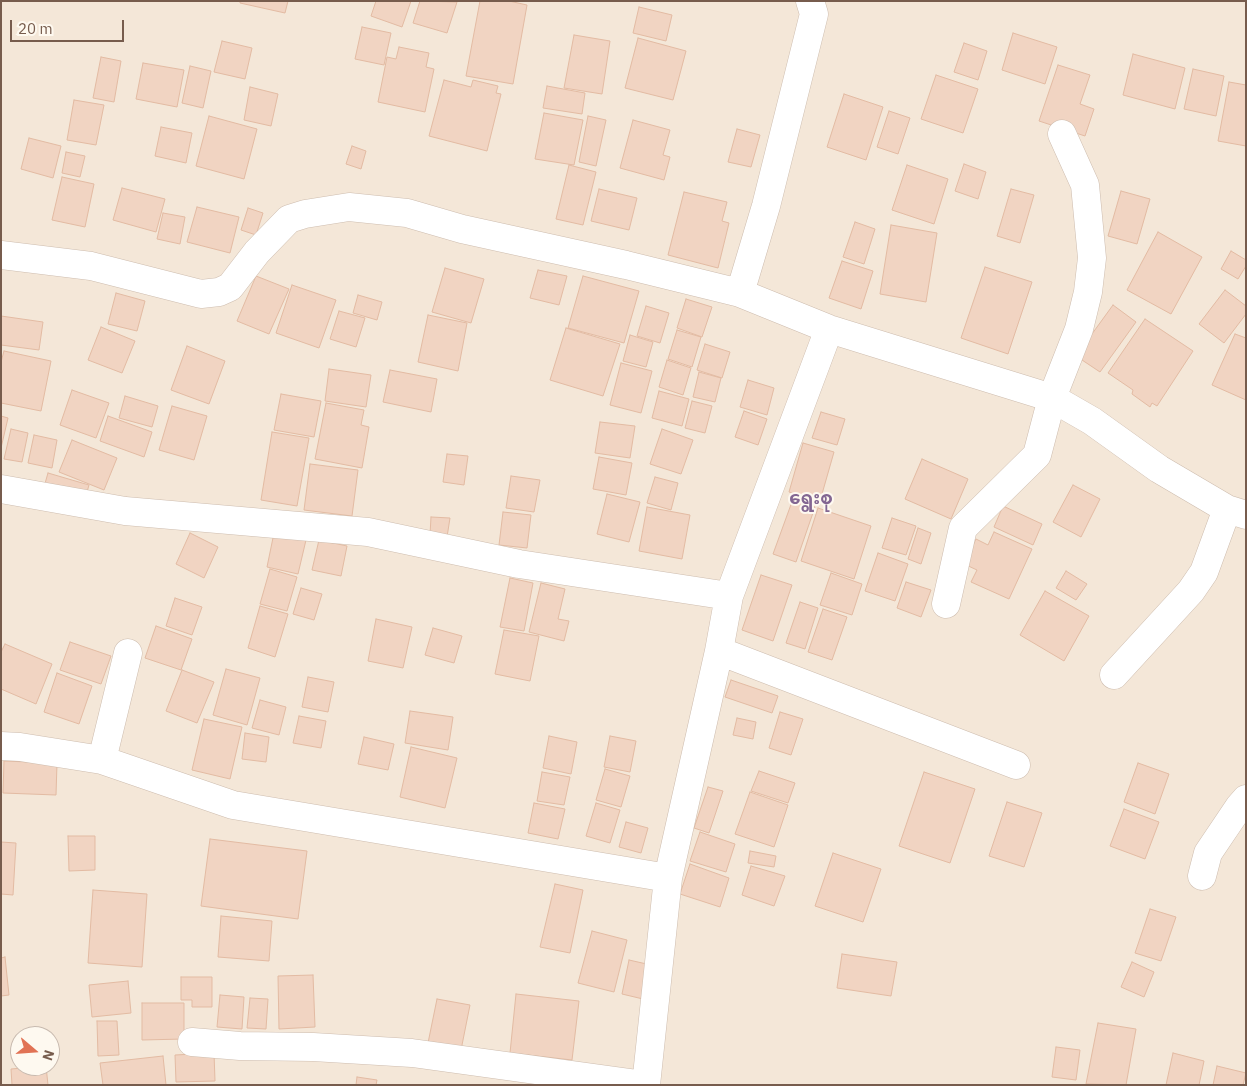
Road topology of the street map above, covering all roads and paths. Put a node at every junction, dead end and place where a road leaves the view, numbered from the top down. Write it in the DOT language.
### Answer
graph roads {
  1 [pos="810,1"];
  2 [pos="1062,134"];
  3 [pos="1,255"];
  4 [pos="740,293"];
  5 [pos="829,329"];
  6 [pos="1052,398"];
  7 [pos="1,489"];
  8 [pos="1236,512"];
  9 [pos="729,596"];
  10 [pos="946,604"];
  11 [pos="719,651"];
  12 [pos="128,653"];
  13 [pos="1114,675"];
  14 [pos="1,746"];
  15 [pos="102,760"];
  16 [pos="1016,765"];
  17 [pos="1246,799"];
  18 [pos="1202,876"];
  19 [pos="668,878"];
  20 [pos="192,1042"];
  21 [pos="646,1085"];
  1 -- 4 [label="street"];
  2 -- 6 [label="street"];
  3 -- 4 [label="street"];
  4 -- 5 [label="street"];
  5 -- 6 [label="street"];
  5 -- 9 [label="street"];
  6 -- 8 [label="street"];
  6 -- 10 [label="street"];
  7 -- 9 [label="street"];
  8 -- 13 [label="street"];
  9 -- 11 [label="street"];
  11 -- 16 [label="street"];
  11 -- 19 [label="street"];
  12 -- 15 [label="street"];
  14 -- 15 [label="street"];
  15 -- 19 [label="street"];
  17 -- 18 [label="street"];
  19 -- 21 [label="street"];
  20 -- 21 [label="street"];
}
